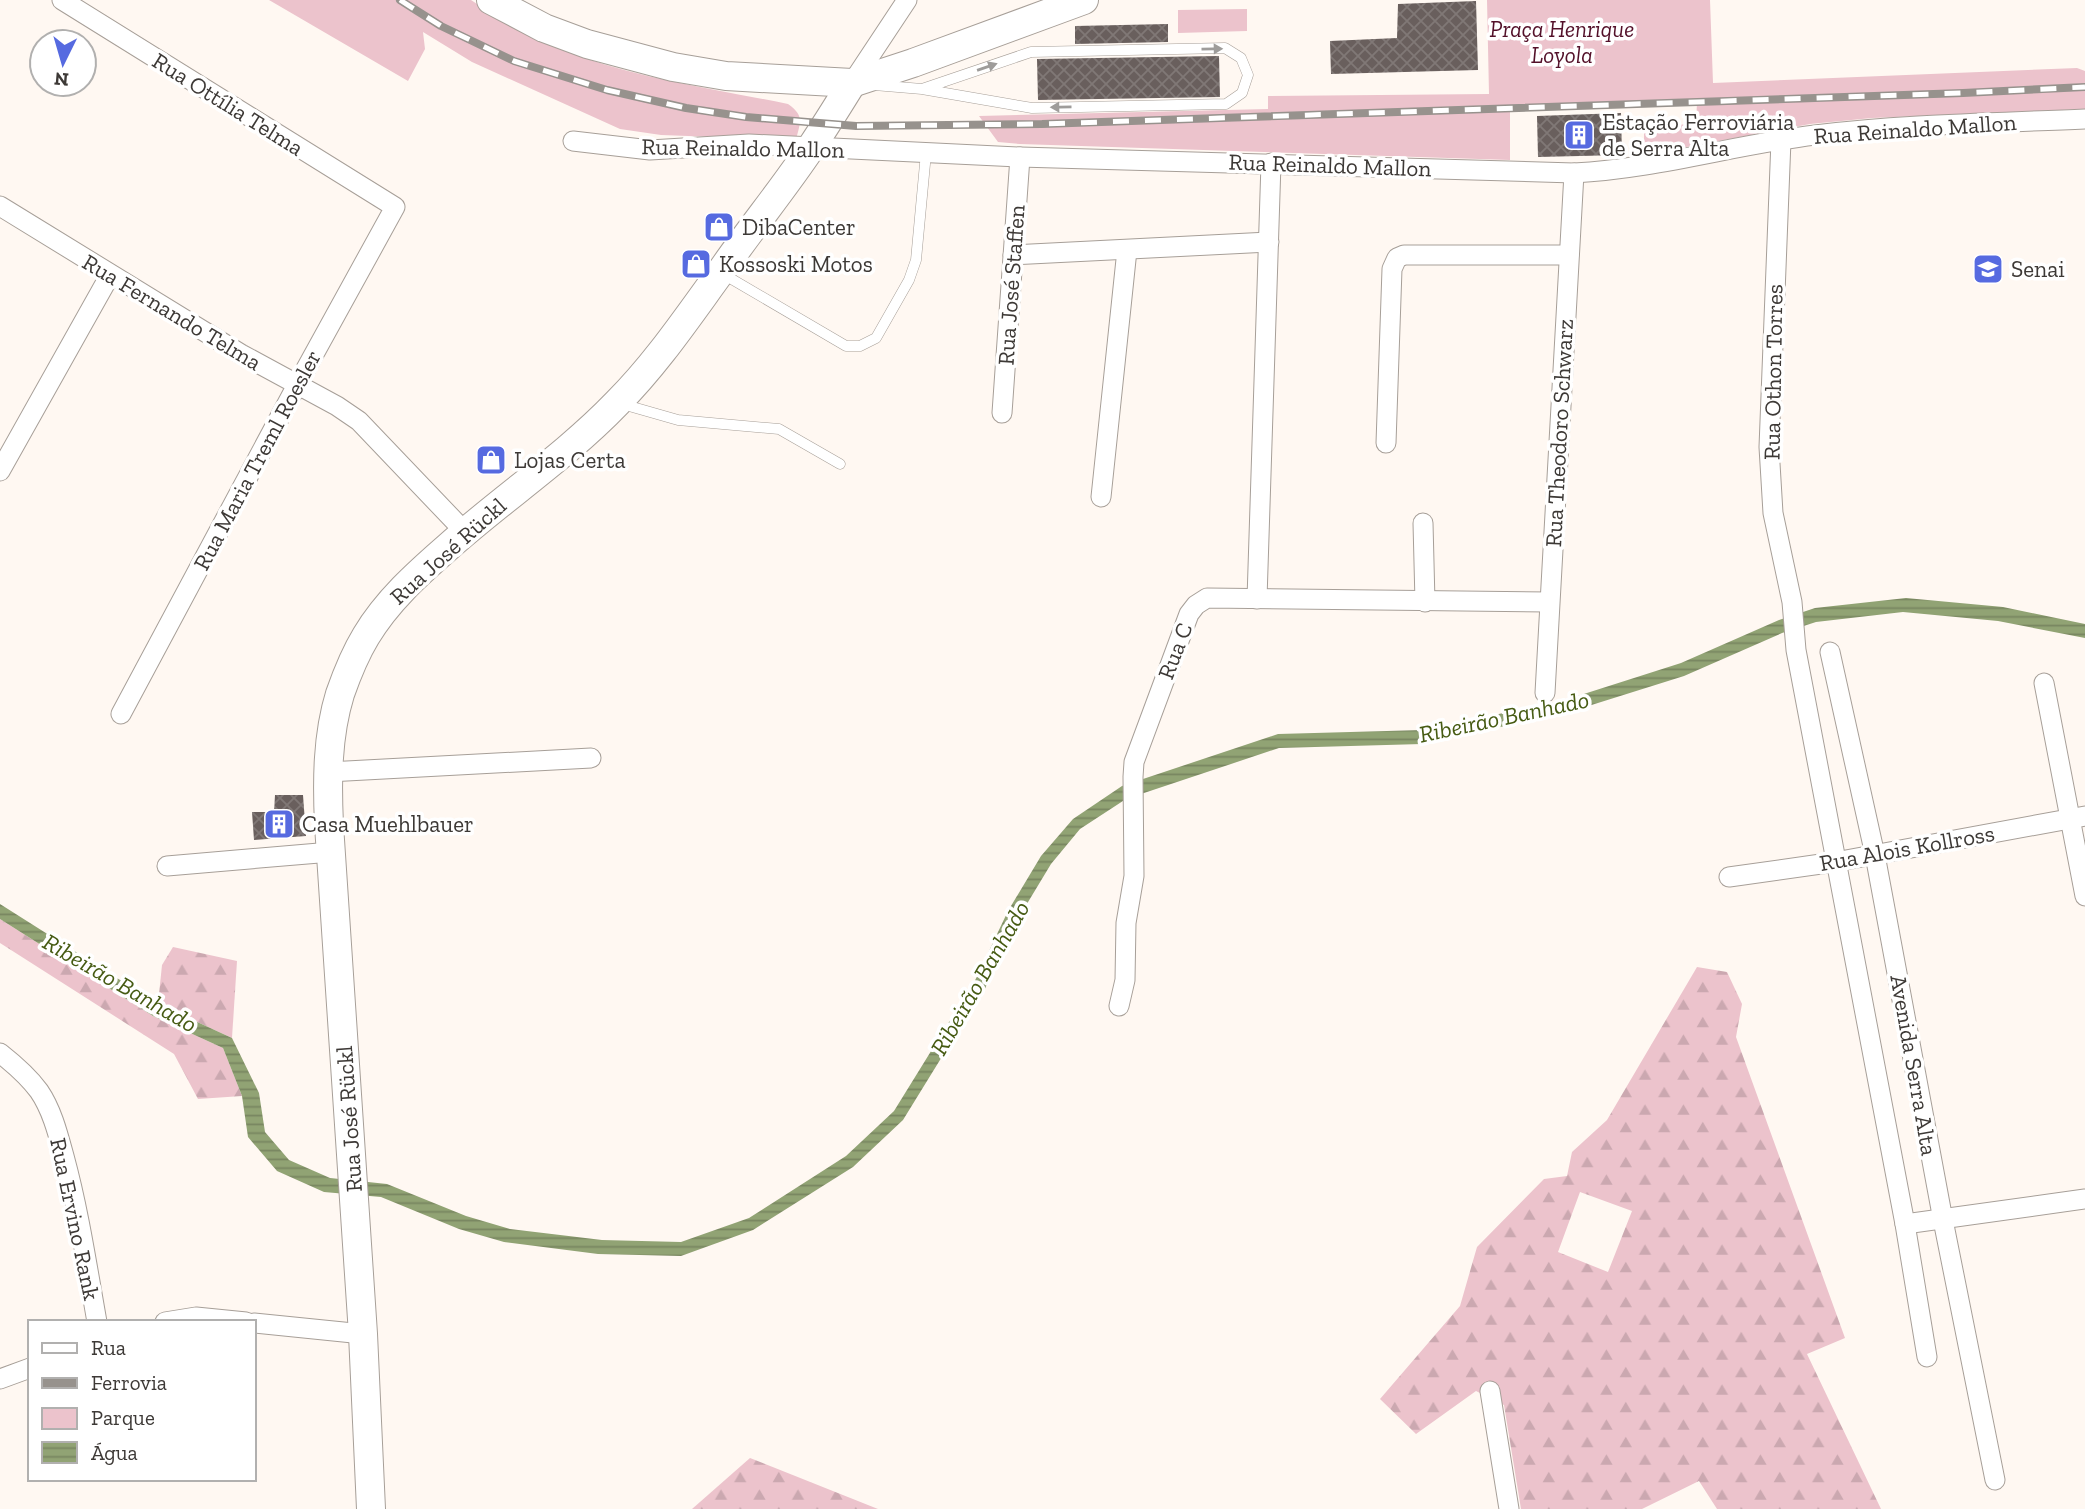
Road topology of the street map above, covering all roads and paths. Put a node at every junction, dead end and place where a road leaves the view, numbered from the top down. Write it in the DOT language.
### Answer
graph roads {
  1 [pos="62,0"];
  2 [pos="491,0"];
  3 [pos="908,0"];
  4 [pos="1084,0"];
  5 [pos="852,83"];
  6 [pos="922,89"];
  7 [pos="2085,119"];
  8 [pos="1781,140"];
  9 [pos="573,141"];
  10 [pos="811,148"];
  11 [pos="926,153"];
  12 [pos="1020,157"];
  13 [pos="1271,163"];
  14 [pos="1573,173"];
  15 [pos="0,206"];
  16 [pos="395,207"];
  17 [pos="1269,242"];
  18 [pos="1127,250"];
  19 [pos="1013,255"];
  20 [pos="1569,255"];
  21 [pos="720,272"];
  22 [pos="110,275"];
  23 [pos="297,385"];
  24 [pos="618,403"];
  25 [pos="1002,413"];
  26 [pos="1385,443"];
  27 [pos="839,464"];
  28 [pos="0,471"];
  29 [pos="1101,497"];
  30 [pos="1423,523"];
  31 [pos="465,532"];
  32 [pos="1257,599"];
  33 [pos="1425,602"];
  34 [pos="1549,602"];
  35 [pos="1796,650"];
  36 [pos="1829,652"];
  37 [pos="2044,683"];
  38 [pos="1545,693"];
  39 [pos="121,714"];
  40 [pos="591,758"];
  41 [pos="328,772"];
  42 [pos="2078,818"];
  43 [pos="331,852"];
  44 [pos="1875,855"];
  45 [pos="1835,862"];
  46 [pos="167,866"];
  47 [pos="1729,877"];
  48 [pos="2085,896"];
  49 [pos="1119,1006"];
  50 [pos="0,1053"];
  51 [pos="2085,1199"];
  52 [pos="1943,1220"];
  53 [pos="1905,1224"];
  54 [pos="97,1320"];
  55 [pos="177,1320"];
  56 [pos="226,1320"];
  57 [pos="256,1323"];
  58 [pos="363,1334"];
  59 [pos="1927,1357"];
  60 [pos="28,1369"];
  61 [pos="0,1379"];
  62 [pos="1490,1391"];
  63 [pos="1996,1480"];
  64 [pos="371,1509"];
  65 [pos="1509,1509"];
  1 -- 16 [label="street, Rua Ottília Telma"];
  2 -- 5 [label="main road"];
  3 -- 5 [label="street"];
  4 -- 5 [label="main road"];
  5 -- 6 [label="lane"];
  5 -- 10 [label="main road, Rua José Rückl"];
  6 -- 6 [label="lane, one-way"];
  7 -- 8 [label="street, Rua Reinaldo Mallon"];
  8 -- 14 [label="street, Rua Reinaldo Mallon"];
  8 -- 35 [label="street, Rua Othon Torres"];
  9 -- 10 [label="street, Rua Reinaldo Mallon"];
  10 -- 11 [label="street, Rua Reinaldo Mallon"];
  10 -- 21 [label="main road, Rua José Rückl"];
  11 -- 12 [label="street, Rua Reinaldo Mallon"];
  11 -- 21 [label="lane"];
  12 -- 13 [label="street, Rua Reinaldo Mallon"];
  12 -- 19 [label="street, Rua José Staffen"];
  13 -- 14 [label="street, Rua Reinaldo Mallon"];
  13 -- 17 [label="street"];
  14 -- 20 [label="street, Rua Theodoro Schwarz"];
  15 -- 22 [label="street, Rua Fernando Telma"];
  16 -- 23 [label="street, Rua Maria Treml Roesler"];
  17 -- 18 [label="street"];
  17 -- 32 [label="street"];
  18 -- 19 [label="street"];
  18 -- 29 [label="street"];
  19 -- 25 [label="street, Rua José Staffen"];
  20 -- 26 [label="street"];
  20 -- 34 [label="street, Rua Theodoro Schwarz"];
  21 -- 24 [label="main road, Rua José Rückl"];
  22 -- 23 [label="street, Rua Fernando Telma"];
  22 -- 28 [label="street"];
  23 -- 31 [label="street, Rua Fernando Telma"];
  23 -- 39 [label="street, Rua Maria Treml Roesler"];
  24 -- 27 [label="lane"];
  24 -- 31 [label="main road, Rua José Rückl"];
  30 -- 33 [label="street"];
  31 -- 41 [label="main road, Rua José Rückl"];
  32 -- 33 [label="street, Rua C"];
  32 -- 49 [label="street, Rua C"];
  33 -- 34 [label="street, Rua C"];
  34 -- 38 [label="street, Rua Theodoro Schwarz"];
  35 -- 45 [label="street, Avenida Serra Alta"];
  36 -- 44 [label="street, Avenida Serra Alta"];
  37 -- 42 [label="street"];
  40 -- 41 [label="street"];
  41 -- 43 [label="main road, Rua José Rückl"];
  42 -- 44 [label="street, Rua Alois Kollross"];
  42 -- 48 [label="street"];
  43 -- 46 [label="street"];
  43 -- 58 [label="main road, Rua José Rückl"];
  44 -- 45 [label="street, Rua Alois Kollross"];
  44 -- 52 [label="street, Avenida Serra Alta"];
  45 -- 47 [label="street, Rua Alois Kollross"];
  45 -- 53 [label="street, Avenida Serra Alta"];
  50 -- 54 [label="street, Rua Ervino Rank"];
  51 -- 52 [label="street"];
  52 -- 53 [label="street"];
  52 -- 63 [label="street, Avenida Serra Alta"];
  53 -- 59 [label="street, Avenida Serra Alta"];
  55 -- 56 [label="street"];
  57 -- 58 [label="street"];
  58 -- 64 [label="main road, Rua José Rückl"];
  60 -- 61 [label="street"];
  62 -- 65 [label="street"];
}
